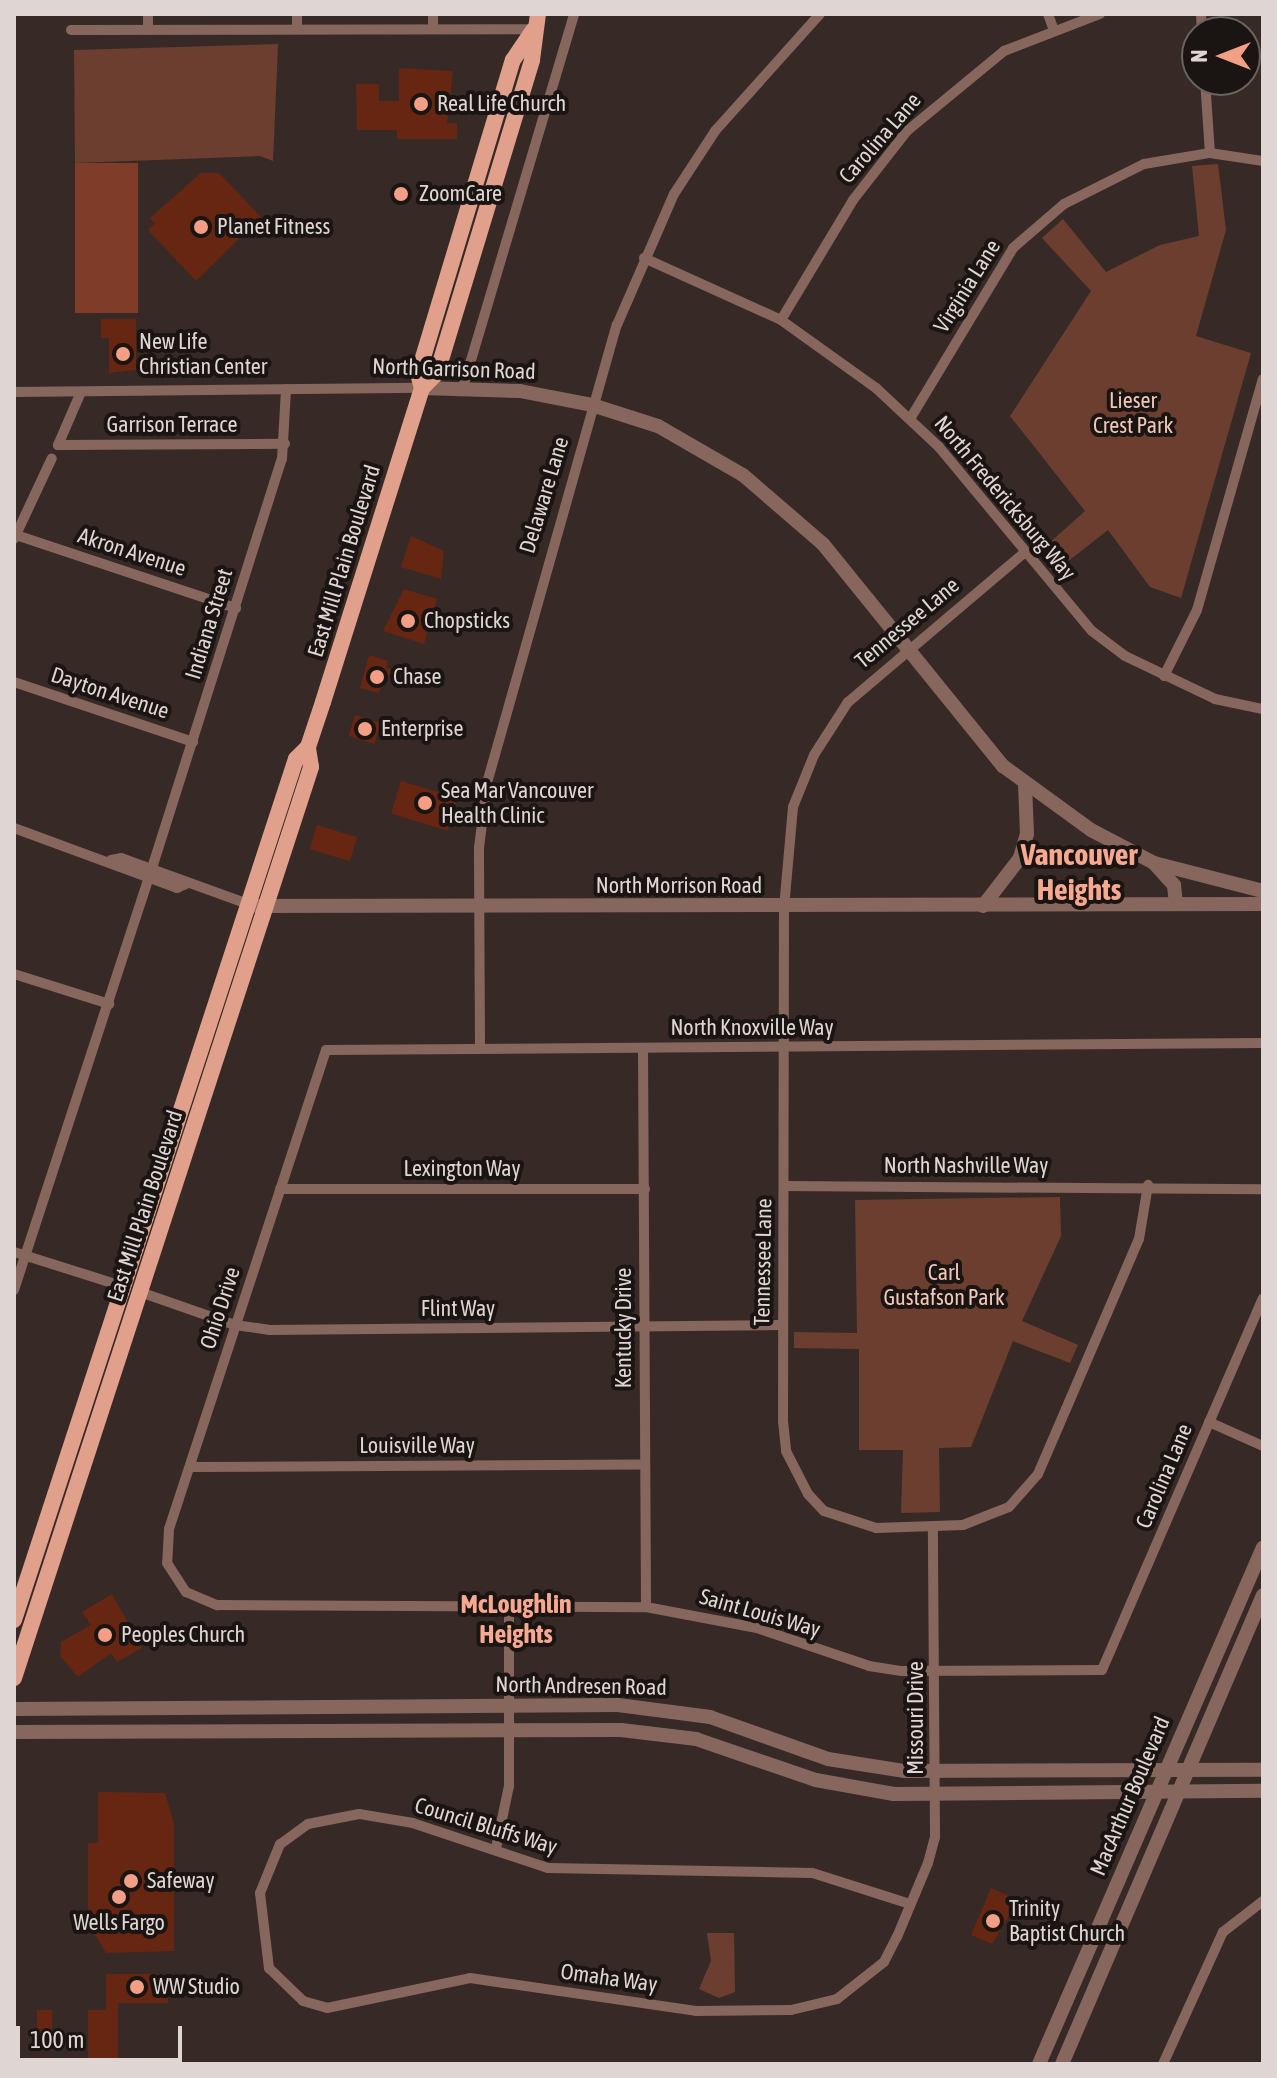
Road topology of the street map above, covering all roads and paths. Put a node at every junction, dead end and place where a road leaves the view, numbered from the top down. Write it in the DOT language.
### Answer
graph roads {
  1 [pos="148,14"];
  2 [pos="297,14"];
  3 [pos="433,14"];
  4 [pos="574,14"];
  5 [pos="820,14"];
  6 [pos="1048,14"];
  7 [pos="1100,14"];
  8 [pos="536,21"];
  9 [pos="433,27"];
  10 [pos="297,28"];
  11 [pos="1053,28"];
  12 [pos="71,30"];
  13 [pos="148,30"];
  14 [pos="1206,96"];
  15 [pos="1210,153"];
  16 [pos="1263,161"];
  17 [pos="644,258"];
  18 [pos="781,320"];
  19 [pos="1263,379"];
  20 [pos="463,387"];
  21 [pos="422,388"];
  22 [pos="286,389"];
  23 [pos="14,392"];
  24 [pos="81,392"];
  25 [pos="592,405"];
  26 [pos="1258,411"];
  27 [pos="910,419"];
  28 [pos="285,444"];
  29 [pos="52,458"];
  30 [pos="15,537"];
  31 [pos="1024,553"];
  32 [pos="236,608"];
  33 [pos="906,647"];
  34 [pos="1164,676"];
  35 [pos="14,682"];
  36 [pos="1263,709"];
  37 [pos="193,742"];
  38 [pos="308,747"];
  39 [pos="1025,785"];
  40 [pos="14,828"];
  41 [pos="1154,863"];
  42 [pos="151,873"];
  43 [pos="1263,891"];
  44 [pos="248,904"];
  45 [pos="1176,904"];
  46 [pos="1263,904"];
  47 [pos="983,906"];
  48 [pos="784,907"];
  49 [pos="265,909"];
  50 [pos="479,909"];
  51 [pos="14,974"];
  52 [pos="109,1004"];
  53 [pos="1263,1043"];
  54 [pos="643,1048"];
  55 [pos="784,1048"];
  56 [pos="480,1049"];
  57 [pos="326,1050"];
  58 [pos="1148,1185"];
  59 [pos="784,1186"];
  60 [pos="280,1189"];
  61 [pos="645,1189"];
  62 [pos="1263,1189"];
  63 [pos="20,1253"];
  64 [pos="122,1286"];
  65 [pos="14,1290"];
  66 [pos="140,1292"];
  67 [pos="1263,1298"];
  68 [pos="235,1325"];
  69 [pos="782,1325"];
  70 [pos="644,1328"];
  71 [pos="1209,1422"];
  72 [pos="1263,1446"];
  73 [pos="645,1465"];
  74 [pos="190,1467"];
  75 [pos="933,1528"];
  76 [pos="1263,1547"];
  77 [pos="174,1579"];
  78 [pos="1263,1595"];
  79 [pos="509,1607"];
  80 [pos="646,1607"];
  81 [pos="14,1620"];
  82 [pos="1102,1670"];
  83 [pos="936,1672"];
  84 [pos="14,1678"];
  85 [pos="508,1707"];
  86 [pos="14,1709"];
  87 [pos="508,1730"];
  88 [pos="14,1732"];
  89 [pos="1263,1770"];
  90 [pos="1165,1771"];
  91 [pos="1186,1771"];
  92 [pos="936,1772"];
  93 [pos="1263,1791"];
  94 [pos="1155,1794"];
  95 [pos="1176,1794"];
  96 [pos="936,1795"];
  97 [pos="496,1848"];
  98 [pos="1263,1901"];
  99 [pos="910,1904"];
  100 [pos="269,1968"];
  101 [pos="1039,2064"];
  102 [pos="1062,2064"];
  103 [pos="1163,2064"];
  1 -- 13 [label="street"];
  2 -- 10 [label="street"];
  3 -- 9 [label="street"];
  4 -- 20 [label="street"];
  5 -- 17 [label="street, Delaware Lane"];
  6 -- 11 [label="street"];
  7 -- 11 [label="street, Carolina Lane"];
  8 -- 9 [label="street"];
  8 -- 21 [label="main road, East Mill Plain Boulevard"];
  9 -- 10 [label="street"];
  10 -- 13 [label="street"];
  11 -- 18 [label="street, Carolina Lane"];
  12 -- 13 [label="street"];
  14 -- 15 [label="street"];
  15 -- 16 [label="street, Virginia Lane"];
  15 -- 27 [label="street, Virginia Lane"];
  17 -- 18 [label="street, North Fredericksburg Way"];
  17 -- 25 [label="street, Delaware Lane"];
  18 -- 27 [label="street, North Fredericksburg Way"];
  19 -- 26 [label="street"];
  20 -- 21 [label="street, North Garrison Road"];
  20 -- 25 [label="street, North Garrison Road"];
  21 -- 22 [label="street, North Garrison Road"];
  21 -- 38 [label="main road, East Mill Plain Boulevard"];
  22 -- 24 [label="street, North Garrison Road"];
  22 -- 28 [label="street, Indiana Street"];
  23 -- 24 [label="street, North Garrison Road"];
  24 -- 28 [label="street, Garrison Terrace"];
  25 -- 33 [label="street, North Garrison Road"];
  25 -- 50 [label="street, Delaware Lane"];
  26 -- 34 [label="street"];
  27 -- 31 [label="street, North Fredericksburg Way"];
  28 -- 32 [label="street, Indiana Street"];
  29 -- 30 [label="street"];
  30 -- 32 [label="street, Akron Avenue"];
  31 -- 33 [label="street, Tennessee Lane"];
  31 -- 34 [label="street, North Fredericksburg Way"];
  32 -- 37 [label="street, Indiana Street"];
  33 -- 39 [label="street, North Garrison Road"];
  33 -- 48 [label="street, Tennessee Lane"];
  34 -- 36 [label="street, North Fredericksburg Way"];
  35 -- 37 [label="street, Dayton Avenue"];
  37 -- 42 [label="street, Indiana Street"];
  38 -- 44 [label="main road, East Mill Plain Boulevard"];
  38 -- 49 [label="main road, East Mill Plain Boulevard"];
  39 -- 41 [label="street, North Garrison Road"];
  39 -- 47 [label="street"];
  40 -- 42 [label="street, North Morrison Road"];
  41 -- 43 [label="street"];
  41 -- 45 [label="street"];
  42 -- 44 [label="street, North Morrison Road"];
  42 -- 52 [label="street, Indiana Street"];
  44 -- 49 [label="street, North Morrison Road"];
  44 -- 64 [label="main road, East Mill Plain Boulevard"];
  45 -- 46 [label="street, North Morrison Road"];
  45 -- 47 [label="street, North Morrison Road"];
  47 -- 48 [label="street, North Morrison Road"];
  48 -- 50 [label="street, North Morrison Road"];
  48 -- 55 [label="street, Tennessee Lane"];
  49 -- 50 [label="street, North Morrison Road"];
  49 -- 66 [label="main road, East Mill Plain Boulevard"];
  50 -- 56 [label="street, Delaware Lane"];
  51 -- 52 [label="street"];
  52 -- 63 [label="street, Indiana Street"];
  53 -- 55 [label="street, North Knoxville Way"];
  54 -- 55 [label="street, North Knoxville Way"];
  54 -- 56 [label="street, North Knoxville Way"];
  54 -- 61 [label="street, Kentucky Drive"];
  55 -- 59 [label="street, Tennessee Lane"];
  56 -- 57 [label="street, North Knoxville Way"];
  57 -- 60 [label="street, Ohio Drive"];
  58 -- 59 [label="street, North Nashville Way"];
  58 -- 62 [label="street, North Nashville Way"];
  58 -- 75 [label="street, Tennessee Lane"];
  59 -- 69 [label="street, Tennessee Lane"];
  60 -- 61 [label="street, Lexington Way"];
  60 -- 68 [label="street, Ohio Drive"];
  61 -- 70 [label="street, Kentucky Drive"];
  63 -- 64 [label="street"];
  63 -- 65 [label="street, Indiana Street"];
  64 -- 81 [label="main road, East Mill Plain Boulevard"];
  66 -- 68 [label="street, Flint Way"];
  66 -- 84 [label="main road, East Mill Plain Boulevard"];
  67 -- 71 [label="street, Carolina Lane"];
  68 -- 70 [label="street, Flint Way"];
  68 -- 74 [label="street, Ohio Drive"];
  69 -- 70 [label="street, Flint Way"];
  69 -- 75 [label="street, Tennessee Lane"];
  70 -- 73 [label="street, Kentucky Drive"];
  71 -- 72 [label="street"];
  71 -- 82 [label="street, Carolina Lane"];
  73 -- 74 [label="street, Louisville Way"];
  73 -- 80 [label="street, Kentucky Drive"];
  74 -- 77 [label="street, Ohio Drive"];
  75 -- 83 [label="street, Missouri Drive"];
  76 -- 90 [label="street, MacArthur Boulevard"];
  77 -- 79 [label="street, Saint Louis Way"];
  78 -- 91 [label="street, MacArthur Boulevard"];
  79 -- 80 [label="street, Saint Louis Way"];
  79 -- 85 [label="street"];
  80 -- 83 [label="street, Saint Louis Way"];
  82 -- 83 [label="street, Saint Louis Way"];
  83 -- 92 [label="street, Missouri Drive"];
  85 -- 86 [label="street, North Andresen Road"];
  85 -- 87 [label="street"];
  85 -- 92 [label="street, North Andresen Road"];
  87 -- 88 [label="street, North Andresen Road"];
  87 -- 96 [label="street, North Andresen Road"];
  87 -- 97 [label="street"];
  89 -- 91 [label="street, North Andresen Road"];
  90 -- 91 [label="street, North Andresen Road"];
  90 -- 92 [label="street, North Andresen Road"];
  90 -- 94 [label="street, MacArthur Boulevard"];
  91 -- 95 [label="street, MacArthur Boulevard"];
  92 -- 96 [label="street, Missouri Drive"];
  93 -- 95 [label="street, North Andresen Road"];
  94 -- 95 [label="street, North Andresen Road"];
  94 -- 96 [label="street, North Andresen Road"];
  94 -- 101 [label="street, MacArthur Boulevard"];
  95 -- 102 [label="street, MacArthur Boulevard"];
  96 -- 99 [label="street, Missouri Drive"];
  97 -- 99 [label="street, Council Bluffs Way"];
  97 -- 100 [label="street, Council Bluffs Way"];
  98 -- 103 [label="street"];
  99 -- 100 [label="street, Omaha Way"];
}
